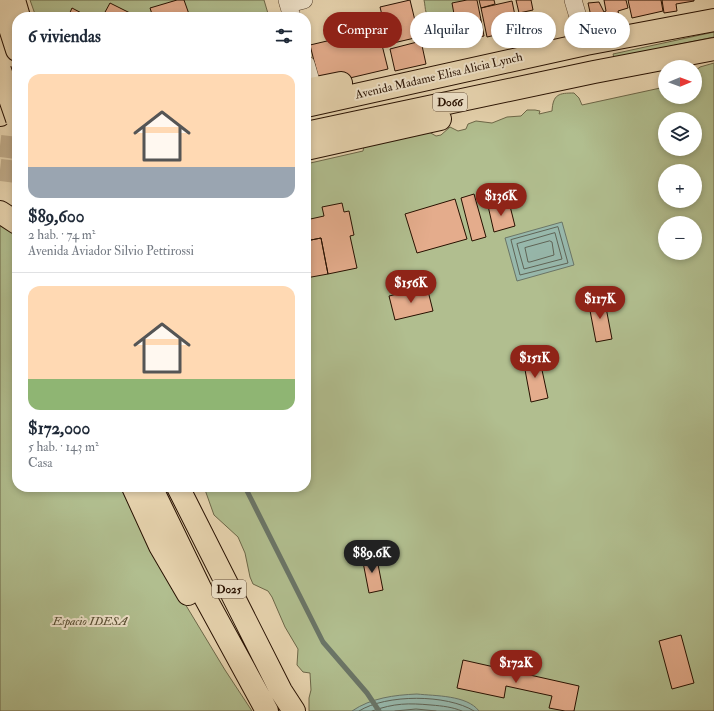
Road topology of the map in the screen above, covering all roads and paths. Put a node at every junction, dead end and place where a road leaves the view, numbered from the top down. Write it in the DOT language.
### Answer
graph roads {
  1 [pos="1,0"];
  2 [pos="14,0"];
  3 [pos="573,0"];
  4 [pos="18,12"];
  5 [pos="577,12"];
  6 [pos="714,20"];
  7 [pos="12,34"];
  8 [pos="630,36"];
  9 [pos="564,48"];
  10 [pos="714,49"];
  11 [pos="0,70"];
  12 [pos="594,72"];
  13 [pos="311,93"];
  14 [pos="12,105"];
  15 [pos="12,106"];
  16 [pos="0,115"];
  17 [pos="311,132"];
  18 [pos="311,147"];
  19 [pos="0,212"];
  20 [pos="12,220"];
  21 [pos="135,492"];
  22 [pos="153,492"];
  23 [pos="181,492"];
  24 [pos="196,492"];
  25 [pos="249,679"];
  26 [pos="281,691"];
  27 [pos="267,711"];
  28 [pos="294,711"];
  1 -- 7 [label="highway"];
  2 -- 4 [label="highway"];
  3 -- 5 [label="street"];
  6 -- 8 [label="highway, Avenida Madame Elisa Alicia Lynch / D066"];
  9 -- 13 [label="highway, Avenida Madame Elisa Alicia Lynch / D066"];
  10 -- 12 [label="highway, D066"];
  11 -- 14 [label="highway, bridge"];
  12 -- 17 [label="highway, D066"];
  12 -- 18 [label="highway"];
  15 -- 16 [label="highway"];
  19 -- 20 [label="highway"];
  21 -- 25 [label="highway"];
  22 -- 25 [label="highway, D025"];
  23 -- 26 [label="highway, D025"];
  24 -- 26 [label="highway"];
  25 -- 27 [label="highway, D025"];
  26 -- 28 [label="highway, D025"];
}
